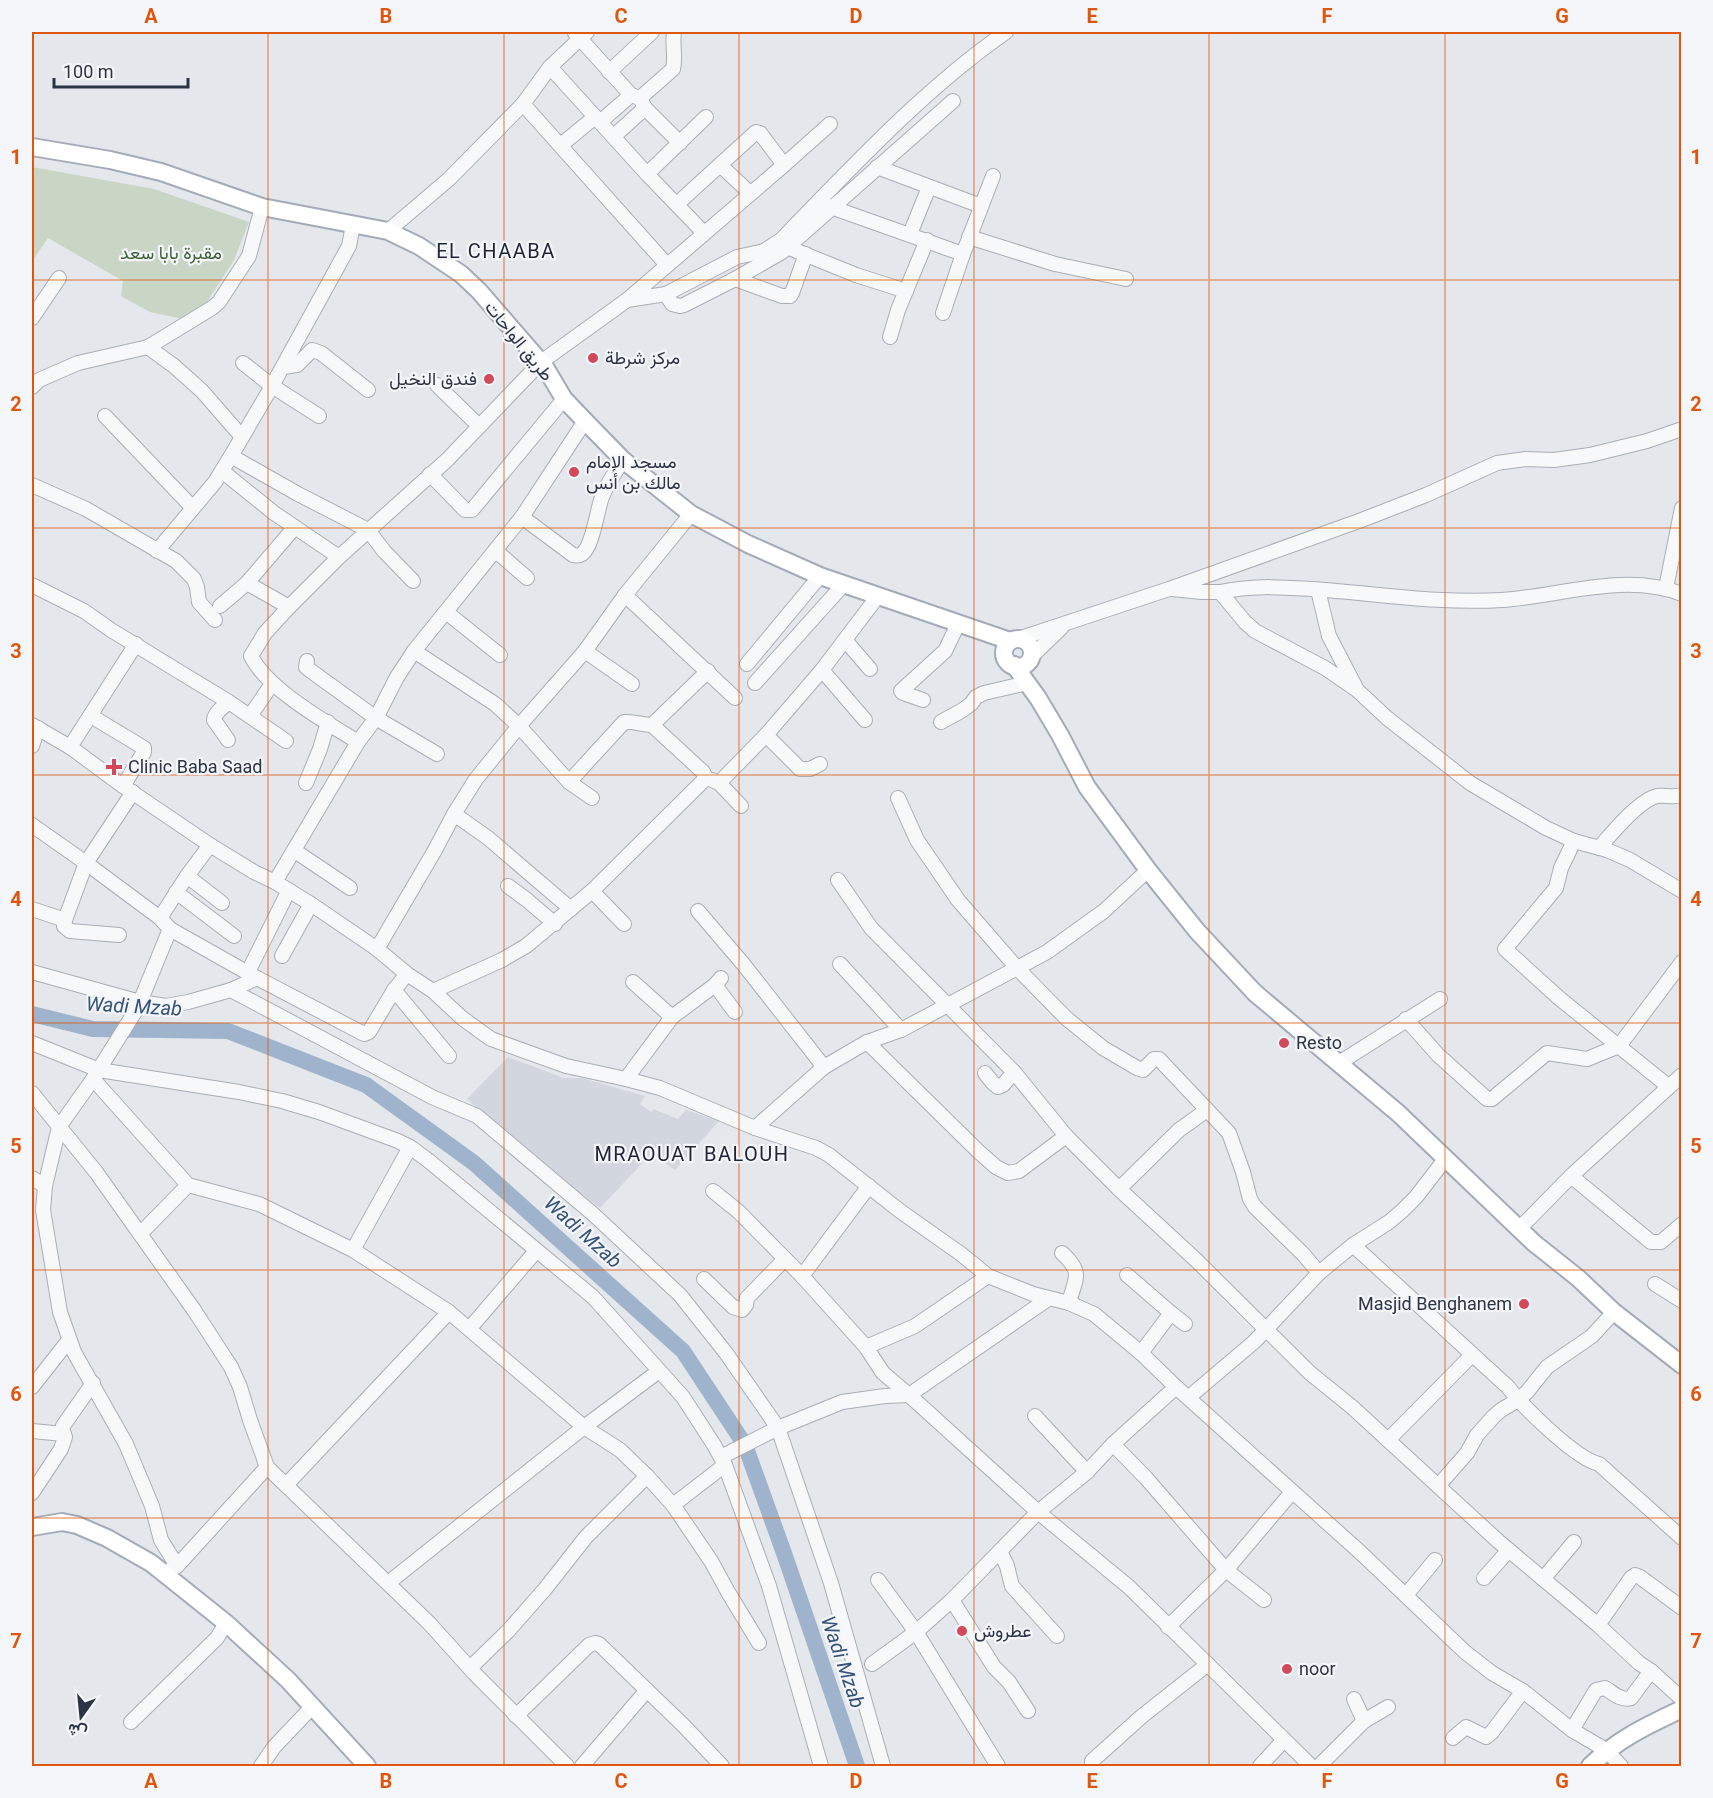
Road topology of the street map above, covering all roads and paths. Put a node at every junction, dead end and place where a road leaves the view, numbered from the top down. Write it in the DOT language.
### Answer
graph roads {
  1 [pos="652,32"];
  2 [pos="662,32"];
  3 [pos="1006,32"];
  4 [pos="580,34"];
  5 [pos="673,37"];
  6 [pos="550,68"];
  7 [pos="609,72"];
  8 [pos="639,100"];
  9 [pos="953,100"];
  10 [pos="523,104"];
  11 [pos="909,113"];
  12 [pos="706,117"];
  13 [pos="598,120"];
  14 [pos="830,124"];
  15 [pos="922,127"];
  16 [pos="614,136"];
  17 [pos="680,143"];
  18 [pos="561,145"];
  19 [pos="32,147"];
  20 [pos="720,165"];
  21 [pos="784,165"];
  22 [pos="877,167"];
  23 [pos="647,174"];
  24 [pos="993,176"];
  25 [pos="929,187"];
  26 [pos="750,193"];
  27 [pos="818,202"];
  28 [pos="677,204"];
  29 [pos="981,206"];
  30 [pos="262,207"];
  31 [pos="832,207"];
  32 [pos="353,225"];
  33 [pos="388,231"];
  34 [pos="704,233"];
  35 [pos="910,234"];
  36 [pos="969,237"];
  37 [pos="927,240"];
  38 [pos="787,247"];
  39 [pos="806,254"];
  40 [pos="963,254"];
  41 [pos="667,265"];
  42 [pos="59,278"];
  43 [pos="735,279"];
  44 [pos="1126,279"];
  45 [pos="906,291"];
  46 [pos="666,294"];
  47 [pos="627,300"];
  48 [pos="944,313"];
  49 [pos="32,318"];
  50 [pos="890,337"];
  51 [pos="148,347"];
  52 [pos="541,362"];
  53 [pos="243,363"];
  54 [pos="283,367"];
  55 [pos="34,381"];
  56 [pos="437,385"];
  57 [pos="272,386"];
  58 [pos="368,390"];
  59 [pos="564,399"];
  60 [pos="105,416"];
  61 [pos="319,416"];
  62 [pos="585,421"];
  63 [pos="479,426"];
  64 [pos="1682,429"];
  65 [pos="242,438"];
  66 [pos="231,456"];
  67 [pos="623,460"];
  68 [pos="222,471"];
  69 [pos="430,474"];
  70 [pos="32,485"];
  71 [pos="193,508"];
  72 [pos="1682,508"];
  73 [pos="691,514"];
  74 [pos="522,517"];
  75 [pos="295,527"];
  76 [pos="368,530"];
  77 [pos="157,551"];
  78 [pos="496,551"];
  79 [pos="339,557"];
  80 [pos="820,576"];
  81 [pos="527,578"];
  82 [pos="413,581"];
  83 [pos="247,583"];
  84 [pos="32,585"];
  85 [pos="843,585"];
  86 [pos="1666,588"];
  87 [pos="1169,589"];
  88 [pos="1318,590"];
  89 [pos="1220,592"];
  90 [pos="1682,594"];
  91 [pos="625,595"];
  92 [pos="878,596"];
  93 [pos="220,606"];
  94 [pos="289,606"];
  95 [pos="446,612"];
  96 [pos="215,620"];
  97 [pos="1065,624"];
  98 [pos="961,625"];
  99 [pos="845,640"];
  100 [pos="136,644"];
  101 [pos="414,651"];
  102 [pos="585,651"];
  103 [pos="1018,653"];
  104 [pos="500,655"];
  105 [pos="307,661"];
  106 [pos="747,664"];
  107 [pos="870,669"];
  108 [pos="822,670"];
  109 [pos="708,671"];
  110 [pos="756,683"];
  111 [pos="1027,683"];
  112 [pos="272,684"];
  113 [pos="632,684"];
  114 [pos="1357,690"];
  115 [pos="735,698"];
  116 [pos="923,700"];
  117 [pos="1039,700"];
  118 [pos="229,702"];
  119 [pos="91,716"];
  120 [pos="250,716"];
  121 [pos="376,718"];
  122 [pos="865,720"];
  123 [pos="327,722"];
  124 [pos="941,722"];
  125 [pos="652,725"];
  126 [pos="35,726"];
  127 [pos="519,726"];
  128 [pos="766,735"];
  129 [pos="228,740"];
  130 [pos="286,741"];
  131 [pos="358,742"];
  132 [pos="32,746"];
  133 [pos="70,747"];
  134 [pos="437,754"];
  135 [pos="820,764"];
  136 [pos="705,776"];
  137 [pos="569,782"];
  138 [pos="306,783"];
  139 [pos="719,783"];
  140 [pos="128,789"];
  141 [pos="1682,795"];
  142 [pos="592,798"];
  143 [pos="898,798"];
  144 [pos="741,806"];
  145 [pos="454,814"];
  146 [pos="32,825"];
  147 [pos="1574,841"];
  148 [pos="210,845"];
  149 [pos="1599,848"];
  150 [pos="295,851"];
  151 [pos="86,863"];
  152 [pos="1148,870"];
  153 [pos="187,876"];
  154 [pos="838,880"];
  155 [pos="275,882"];
  156 [pos="508,886"];
  157 [pos="351,888"];
  158 [pos="289,890"];
  159 [pos="592,891"];
  160 [pos="1682,891"];
  161 [pos="176,892"];
  162 [pos="222,903"];
  163 [pos="311,904"];
  164 [pos="32,909"];
  165 [pos="571,909"];
  166 [pos="698,911"];
  167 [pos="160,918"];
  168 [pos="65,920"];
  169 [pos="555,924"];
  170 [pos="624,924"];
  171 [pos="170,929"];
  172 [pos="119,935"];
  173 [pos="234,936"];
  174 [pos="377,950"];
  175 [pos="282,956"];
  176 [pos="1682,962"];
  177 [pos="840,964"];
  178 [pos="1017,969"];
  179 [pos="32,972"];
  180 [pos="407,974"];
  181 [pos="252,975"];
  182 [pos="633,982"];
  183 [pos="231,990"];
  184 [pos="394,990"];
  185 [pos="433,991"];
  186 [pos="1440,999"];
  187 [pos="139,1005"];
  188 [pos="947,1005"];
  189 [pos="735,1012"];
  190 [pos="672,1017"];
  191 [pos="1406,1019"];
  192 [pos="901,1030"];
  193 [pos="867,1042"];
  194 [pos="32,1043"];
  195 [pos="1618,1046"];
  196 [pos="449,1056"];
  197 [pos="1339,1064"];
  198 [pos="824,1067"];
  199 [pos="98,1071"];
  200 [pos="1014,1072"];
  201 [pos="985,1073"];
  202 [pos="1682,1075"];
  203 [pos="627,1079"];
  204 [pos="1668,1086"];
  205 [pos="32,1093"];
  206 [pos="1207,1110"];
  207 [pos="59,1127"];
  208 [pos="755,1128"];
  209 [pos="1066,1136"];
  210 [pos="410,1147"];
  211 [pos="1446,1158"];
  212 [pos="1570,1176"];
  213 [pos="32,1178"];
  214 [pos="188,1185"];
  215 [pos="45,1186"];
  216 [pos="869,1186"];
  217 [pos="1119,1189"];
  218 [pos="713,1191"];
  219 [pos="1682,1224"];
  220 [pos="1519,1229"];
  221 [pos="140,1234"];
  222 [pos="1353,1245"];
  223 [pos="354,1250"];
  224 [pos="536,1251"];
  225 [pos="1062,1253"];
  226 [pos="785,1259"];
  227 [pos="1318,1273"];
  228 [pos="1127,1275"];
  229 [pos="802,1276"];
  230 [pos="988,1276"];
  231 [pos="705,1279"];
  232 [pos="1655,1284"];
  233 [pos="1048,1299"];
  234 [pos="1682,1301"];
  235 [pos="1069,1303"];
  236 [pos="449,1312"];
  237 [pos="1614,1312"];
  238 [pos="1171,1313"];
  239 [pos="1185,1324"];
  240 [pos="470,1328"];
  241 [pos="1266,1329"];
  242 [pos="69,1340"];
  243 [pos="866,1347"];
  244 [pos="1141,1353"];
  245 [pos="1472,1355"];
  246 [pos="1681,1364"];
  247 [pos="659,1371"];
  248 [pos="93,1383"];
  249 [pos="32,1387"];
  250 [pos="1176,1387"];
  251 [pos="909,1395"];
  252 [pos="1189,1397"];
  253 [pos="1518,1400"];
  254 [pos="1035,1416"];
  255 [pos="584,1427"];
  256 [pos="778,1428"];
  257 [pos="32,1431"];
  258 [pos="64,1434"];
  259 [pos="1388,1440"];
  260 [pos="1113,1444"];
  261 [pos="723,1461"];
  262 [pos="267,1467"];
  263 [pos="1087,1472"];
  264 [pos="647,1476"];
  265 [pos="286,1485"];
  266 [pos="1438,1486"];
  267 [pos="1292,1492"];
  268 [pos="32,1493"];
  269 [pos="673,1504"];
  270 [pos="1038,1512"];
  271 [pos="32,1527"];
  272 [pos="1682,1538"];
  273 [pos="1574,1542"];
  274 [pos="1509,1550"];
  275 [pos="1000,1551"];
  276 [pos="1434,1560"];
  277 [pos="171,1569"];
  278 [pos="1226,1570"];
  279 [pos="1484,1578"];
  280 [pos="1543,1579"];
  281 [pos="878,1580"];
  282 [pos="388,1582"];
  283 [pos="1406,1595"];
  284 [pos="952,1600"];
  285 [pos="1264,1600"];
  286 [pos="1682,1608"];
  287 [pos="226,1623"];
  288 [pos="1598,1625"];
  289 [pos="1168,1627"];
  290 [pos="916,1632"];
  291 [pos="1058,1636"];
  292 [pos="759,1643"];
  293 [pos="1208,1664"];
  294 [pos="872,1665"];
  295 [pos="470,1668"];
  296 [pos="1651,1671"];
  297 [pos="647,1690"];
  298 [pos="1523,1691"];
  299 [pos="1354,1699"];
  300 [pos="1682,1699"];
  301 [pos="313,1706"];
  302 [pos="1388,1707"];
  303 [pos="1682,1709"];
  304 [pos="1028,1711"];
  305 [pos="516,1716"];
  306 [pos="131,1722"];
  307 [pos="1364,1722"];
  308 [pos="1572,1730"];
  309 [pos="1453,1738"];
  310 [pos="1284,1740"];
  311 [pos="1606,1750"];
  312 [pos="261,1767"];
  313 [pos="367,1767"];
  314 [pos="567,1767"];
  315 [pos="582,1767"];
  316 [pos="722,1767"];
  317 [pos="821,1767"];
  318 [pos="883,1767"];
  319 [pos="998,1767"];
  320 [pos="1092,1767"];
  321 [pos="1260,1767"];
  322 [pos="1311,1767"];
  323 [pos="1320,1767"];
  324 [pos="1590,1767"];
  325 [pos="1621,1767"];
  1 -- 7 [label="street"];
  2 -- 5 [label="street"];
  3 -- 11 [label="street"];
  4 -- 6 [label="street"];
  4 -- 7 [label="street"];
  5 -- 8 [label="street"];
  6 -- 10 [label="street"];
  6 -- 13 [label="street"];
  7 -- 8 [label="street"];
  8 -- 13 [label="street"];
  8 -- 16 [label="street"];
  8 -- 17 [label="street"];
  9 -- 15 [label="street"];
  10 -- 18 [label="street"];
  10 -- 33 [label="street"];
  11 -- 15 [label="street"];
  11 -- 27 [label="street"];
  12 -- 17 [label="street"];
  13 -- 16 [label="street"];
  13 -- 18 [label="street"];
  14 -- 21 [label="street"];
  15 -- 22 [label="street"];
  16 -- 23 [label="street"];
  17 -- 23 [label="street"];
  18 -- 41 [label="street"];
  19 -- 30 [label="main road, طريق الواحات"];
  20 -- 21 [label="street"];
  20 -- 26 [label="street"];
  20 -- 28 [label="street"];
  21 -- 26 [label="street"];
  22 -- 25 [label="street"];
  22 -- 31 [label="street"];
  23 -- 28 [label="street"];
  24 -- 29 [label="street"];
  25 -- 29 [label="street"];
  25 -- 35 [label="street"];
  26 -- 34 [label="street"];
  27 -- 31 [label="street"];
  27 -- 46 [label="street"];
  28 -- 34 [label="street"];
  29 -- 36 [label="street"];
  30 -- 32 [label="main road, طريق الواحات"];
  30 -- 51 [label="street"];
  31 -- 35 [label="street"];
  31 -- 38 [label="street"];
  32 -- 33 [label="main road, طريق الواحات"];
  32 -- 54 [label="street"];
  33 -- 52 [label="main road, طريق الواحات"];
  34 -- 41 [label="street"];
  35 -- 37 [label="street"];
  36 -- 40 [label="street"];
  36 -- 44 [label="street"];
  37 -- 40 [label="street"];
  37 -- 45 [label="street"];
  38 -- 39 [label="street"];
  38 -- 43 [label="street"];
  39 -- 43 [label="street"];
  39 -- 45 [label="street"];
  40 -- 48 [label="street"];
  41 -- 47 [label="street"];
  42 -- 49 [label="street"];
  43 -- 46 [label="street"];
  45 -- 50 [label="street"];
  46 -- 47 [label="street"];
  47 -- 52 [label="street"];
  51 -- 55 [label="street"];
  51 -- 65 [label="street"];
  52 -- 59 [label="main road, طريق الواحات"];
  52 -- 63 [label="street"];
  53 -- 57 [label="street"];
  54 -- 57 [label="street"];
  54 -- 58 [label="street"];
  56 -- 63 [label="street"];
  57 -- 61 [label="street"];
  57 -- 65 [label="street"];
  59 -- 62 [label="main road, طريق الواحات"];
  59 -- 69 [label="street"];
  60 -- 71 [label="street"];
  62 -- 67 [label="main road, طريق الواحات"];
  62 -- 74 [label="street"];
  63 -- 69 [label="street"];
  64 -- 87 [label="street"];
  65 -- 66 [label="street"];
  66 -- 68 [label="street"];
  66 -- 76 [label="street"];
  67 -- 73 [label="main road, طريق الواحات"];
  67 -- 74 [label="street"];
  68 -- 71 [label="street"];
  68 -- 75 [label="street"];
  69 -- 76 [label="street"];
  70 -- 77 [label="street"];
  71 -- 77 [label="street"];
  72 -- 86 [label="street"];
  73 -- 80 [label="main road, طريق الواحات"];
  73 -- 91 [label="street"];
  74 -- 78 [label="street"];
  75 -- 79 [label="street"];
  75 -- 83 [label="street"];
  76 -- 79 [label="street"];
  76 -- 82 [label="street"];
  77 -- 96 [label="street"];
  78 -- 81 [label="street"];
  78 -- 95 [label="street"];
  79 -- 94 [label="street"];
  80 -- 85 [label="main road, طريق الواحات"];
  80 -- 106 [label="street"];
  83 -- 93 [label="street"];
  83 -- 94 [label="street"];
  84 -- 100 [label="street"];
  85 -- 92 [label="main road, طريق الواحات"];
  85 -- 110 [label="street"];
  86 -- 88 [label="street"];
  86 -- 90 [label="street"];
  87 -- 89 [label="street"];
  87 -- 97 [label="street"];
  88 -- 89 [label="street"];
  88 -- 114 [label="street"];
  89 -- 114 [label="street"];
  91 -- 102 [label="street"];
  91 -- 109 [label="street"];
  92 -- 98 [label="main road, طريق الواحات"];
  92 -- 99 [label="street"];
  94 -- 112 [label="street"];
  95 -- 101 [label="street"];
  95 -- 104 [label="street"];
  97 -- 103 [label="street"];
  97 -- 103 [label="street"];
  98 -- 103 [label="main road, طريق الواحات"];
  98 -- 116 [label="street"];
  99 -- 107 [label="street"];
  99 -- 108 [label="street"];
  100 -- 118 [label="street"];
  100 -- 119 [label="street"];
  101 -- 121 [label="street"];
  101 -- 127 [label="street"];
  102 -- 113 [label="street"];
  102 -- 127 [label="street"];
  103 -- 111 [label="main road"];
  103 -- 117 [label="main road"];
  105 -- 121 [label="street"];
  108 -- 122 [label="street"];
  108 -- 128 [label="street"];
  109 -- 115 [label="street"];
  109 -- 125 [label="street"];
  111 -- 117 [label="main road"];
  111 -- 124 [label="street"];
  112 -- 120 [label="street"];
  112 -- 123 [label="street"];
  114 -- 147 [label="street"];
  117 -- 152 [label="main road"];
  118 -- 120 [label="street"];
  118 -- 129 [label="street"];
  119 -- 133 [label="street"];
  119 -- 140 [label="street"];
  120 -- 130 [label="street"];
  121 -- 131 [label="street"];
  121 -- 134 [label="street"];
  123 -- 131 [label="street"];
  123 -- 138 [label="street"];
  125 -- 136 [label="street"];
  125 -- 137 [label="street"];
  126 -- 132 [label="street"];
  126 -- 133 [label="street"];
  127 -- 137 [label="street"];
  127 -- 145 [label="street"];
  128 -- 135 [label="street"];
  128 -- 139 [label="street"];
  131 -- 150 [label="street"];
  133 -- 140 [label="street"];
  136 -- 139 [label="street"];
  136 -- 159 [label="street"];
  137 -- 142 [label="street"];
  139 -- 144 [label="street"];
  140 -- 148 [label="street"];
  140 -- 151 [label="street"];
  141 -- 149 [label="street"];
  143 -- 178 [label="street"];
  145 -- 165 [label="street"];
  145 -- 174 [label="street"];
  146 -- 151 [label="street"];
  147 -- 149 [label="street"];
  147 -- 195 [label="street"];
  148 -- 153 [label="street"];
  148 -- 155 [label="street"];
  149 -- 160 [label="street"];
  150 -- 155 [label="street"];
  150 -- 157 [label="street"];
  151 -- 167 [label="street"];
  151 -- 168 [label="street"];
  152 -- 178 [label="street"];
  152 -- 197 [label="main road"];
  153 -- 161 [label="street"];
  153 -- 162 [label="street"];
  154 -- 188 [label="street"];
  155 -- 158 [label="street"];
  156 -- 169 [label="street"];
  158 -- 163 [label="street"];
  158 -- 181 [label="street"];
  159 -- 165 [label="street"];
  159 -- 170 [label="street"];
  161 -- 167 [label="street"];
  161 -- 173 [label="street"];
  163 -- 174 [label="street"];
  163 -- 175 [label="street"];
  164 -- 168 [label="street"];
  165 -- 169 [label="street"];
  166 -- 198 [label="street"];
  167 -- 171 [label="street"];
  168 -- 172 [label="street"];
  169 -- 185 [label="street"];
  171 -- 181 [label="street"];
  171 -- 187 [label="street"];
  174 -- 180 [label="street"];
  176 -- 195 [label="street"];
  177 -- 192 [label="street"];
  178 -- 188 [label="street"];
  178 -- 206 [label="street"];
  179 -- 187 [label="street"];
  180 -- 184 [label="street"];
  180 -- 185 [label="street"];
  181 -- 183 [label="street"];
  181 -- 184 [label="street"];
  182 -- 190 [label="street"];
  183 -- 187 [label="street"];
  183 -- 256 [label="street"];
  184 -- 196 [label="street"];
  185 -- 203 [label="street"];
  186 -- 191 [label="street"];
  187 -- 199 [label="street"];
  188 -- 192 [label="street"];
  188 -- 200 [label="street"];
  189 -- 190 [label="street"];
  190 -- 203 [label="street"];
  191 -- 195 [label="street"];
  191 -- 197 [label="street"];
  192 -- 193 [label="street"];
  193 -- 198 [label="street"];
  193 -- 209 [label="street"];
  194 -- 199 [label="street"];
  195 -- 204 [label="street"];
  197 -- 211 [label="main road"];
  198 -- 208 [label="street"];
  199 -- 207 [label="street"];
  199 -- 210 [label="street"];
  199 -- 214 [label="street"];
  200 -- 201 [label="street"];
  200 -- 209 [label="street"];
  202 -- 204 [label="street"];
  203 -- 208 [label="street"];
  204 -- 212 [label="street"];
  205 -- 207 [label="street"];
  206 -- 217 [label="street"];
  206 -- 227 [label="street"];
  207 -- 215 [label="street"];
  207 -- 221 [label="street"];
  208 -- 216 [label="street"];
  209 -- 217 [label="street"];
  210 -- 223 [label="street"];
  210 -- 224 [label="street"];
  211 -- 220 [label="main road"];
  211 -- 222 [label="street"];
  212 -- 219 [label="street"];
  212 -- 220 [label="street"];
  213 -- 215 [label="street"];
  214 -- 221 [label="street"];
  214 -- 223 [label="street"];
  215 -- 242 [label="street"];
  216 -- 229 [label="street"];
  216 -- 230 [label="street"];
  217 -- 241 [label="street"];
  218 -- 226 [label="street"];
  220 -- 237 [label="main road"];
  221 -- 262 [label="street"];
  222 -- 227 [label="street"];
  222 -- 245 [label="street"];
  223 -- 236 [label="street"];
  224 -- 240 [label="street"];
  224 -- 247 [label="street"];
  225 -- 235 [label="street"];
  226 -- 229 [label="street"];
  226 -- 231 [label="street"];
  227 -- 241 [label="street"];
  228 -- 238 [label="street"];
  229 -- 243 [label="street"];
  230 -- 233 [label="street"];
  230 -- 243 [label="street"];
  232 -- 234 [label="street"];
  233 -- 235 [label="street"];
  233 -- 251 [label="street"];
  235 -- 244 [label="street"];
  236 -- 240 [label="street"];
  236 -- 265 [label="street"];
  237 -- 246 [label="main road"];
  237 -- 253 [label="street"];
  238 -- 239 [label="street"];
  238 -- 244 [label="street"];
  240 -- 255 [label="street"];
  241 -- 252 [label="street"];
  241 -- 259 [label="street"];
  242 -- 248 [label="street"];
  242 -- 249 [label="street"];
  243 -- 251 [label="street"];
  244 -- 250 [label="street"];
  245 -- 253 [label="street"];
  245 -- 259 [label="street"];
  247 -- 255 [label="street"];
  247 -- 261 [label="street"];
  248 -- 258 [label="street"];
  248 -- 277 [label="street"];
  250 -- 252 [label="street"];
  250 -- 260 [label="street"];
  251 -- 256 [label="street"];
  251 -- 270 [label="street"];
  252 -- 267 [label="street"];
  253 -- 266 [label="street"];
  253 -- 272 [label="street"];
  254 -- 263 [label="street"];
  255 -- 264 [label="street"];
  255 -- 282 [label="street"];
  256 -- 261 [label="street"];
  256 -- 318 [label="street"];
  257 -- 258 [label="street"];
  258 -- 268 [label="street"];
  259 -- 266 [label="street"];
  260 -- 263 [label="street"];
  260 -- 278 [label="street"];
  261 -- 269 [label="street"];
  261 -- 317 [label="street"];
  262 -- 265 [label="street"];
  262 -- 277 [label="street"];
  263 -- 270 [label="street"];
  264 -- 269 [label="street"];
  264 -- 295 [label="street"];
  265 -- 282 [label="street"];
  266 -- 274 [label="street"];
  267 -- 278 [label="street"];
  267 -- 283 [label="street"];
  269 -- 292 [label="street"];
  270 -- 275 [label="street"];
  270 -- 289 [label="street"];
  271 -- 277 [label="main road"];
  273 -- 280 [label="street"];
  274 -- 279 [label="street"];
  274 -- 280 [label="street"];
  275 -- 284 [label="street"];
  275 -- 291 [label="street"];
  276 -- 283 [label="street"];
  277 -- 287 [label="main road"];
  278 -- 285 [label="street"];
  278 -- 289 [label="street"];
  280 -- 288 [label="street"];
  281 -- 290 [label="street"];
  282 -- 295 [label="street"];
  283 -- 298 [label="street"];
  284 -- 290 [label="street"];
  284 -- 304 [label="street"];
  286 -- 288 [label="street"];
  287 -- 301 [label="main road"];
  287 -- 306 [label="street"];
  288 -- 296 [label="street"];
  289 -- 293 [label="street"];
  290 -- 294 [label="street"];
  290 -- 319 [label="street"];
  293 -- 310 [label="street"];
  293 -- 320 [label="street"];
  295 -- 305 [label="street"];
  296 -- 300 [label="street"];
  296 -- 308 [label="street"];
  297 -- 305 [label="street"];
  297 -- 315 [label="street"];
  297 -- 316 [label="street"];
  298 -- 308 [label="street"];
  298 -- 309 [label="street"];
  299 -- 307 [label="street"];
  301 -- 312 [label="street"];
  301 -- 313 [label="main road"];
  302 -- 307 [label="street"];
  303 -- 311 [label="main road"];
  305 -- 314 [label="street"];
  307 -- 323 [label="street"];
  308 -- 311 [label="street"];
  310 -- 321 [label="street"];
  310 -- 322 [label="street"];
  311 -- 324 [label="main road"];
  311 -- 325 [label="street"];
}
